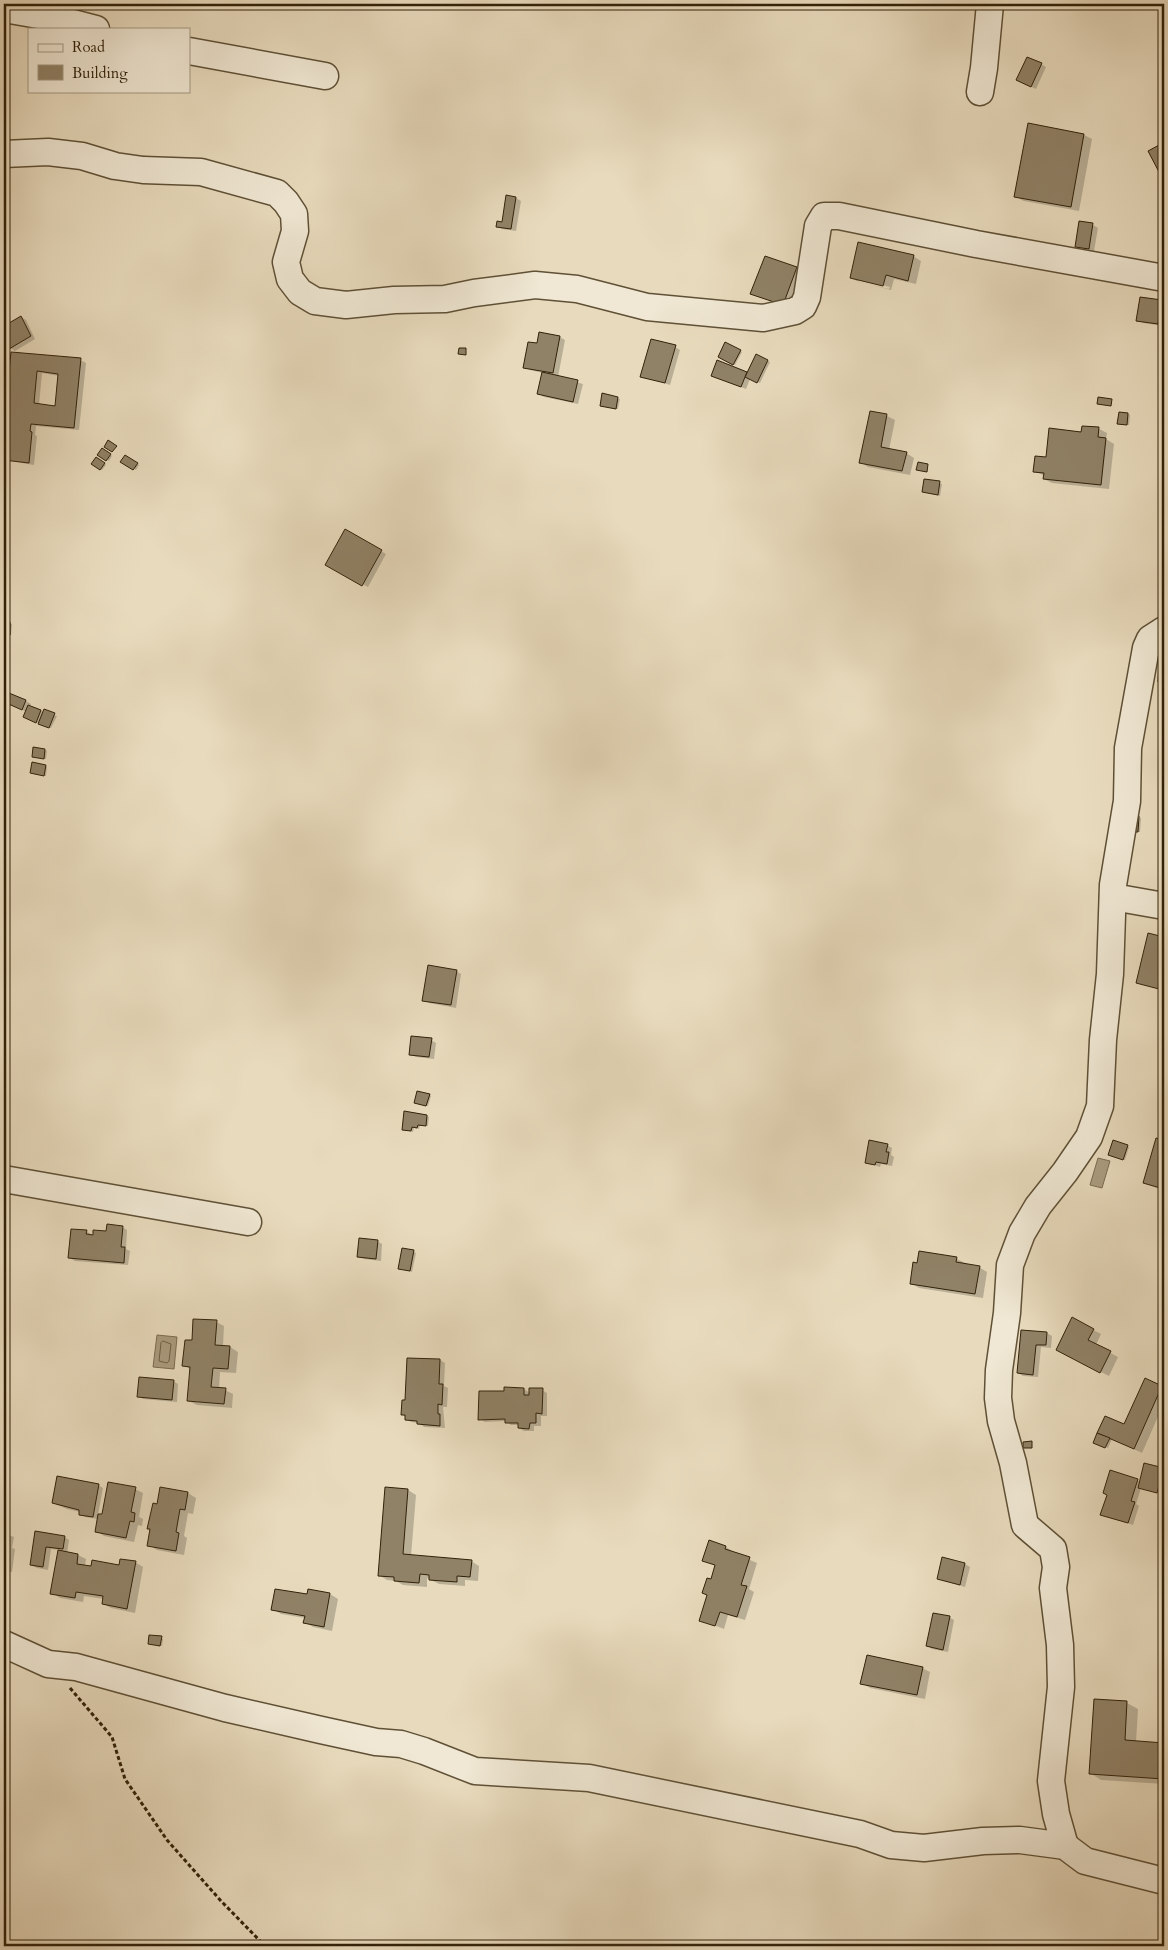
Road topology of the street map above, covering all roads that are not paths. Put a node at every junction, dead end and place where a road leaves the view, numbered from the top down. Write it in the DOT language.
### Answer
graph roads {
  1 [pos="990,4"];
  2 [pos="4,8"];
  3 [pos="92,28"];
  4 [pos="190,50"];
  5 [pos="325,76"];
  6 [pos="980,92"];
  7 [pos="4,154"];
  8 [pos="1164,278"];
  9 [pos="1164,630"];
  10 [pos="1113,897"];
  11 [pos="1164,906"];
  12 [pos="4,1179"];
  13 [pos="248,1222"];
  14 [pos="4,1644"];
  15 [pos="1065,1846"];
  16 [pos="1164,1881"];
  1 -- 6 [label="street"];
  2 -- 3 [label="street"];
  4 -- 5 [label="street"];
  7 -- 8 [label="street"];
  9 -- 10 [label="street"];
  10 -- 11 [label="street"];
  10 -- 15 [label="street"];
  12 -- 13 [label="street"];
  14 -- 15 [label="street"];
  15 -- 16 [label="street"];
}
